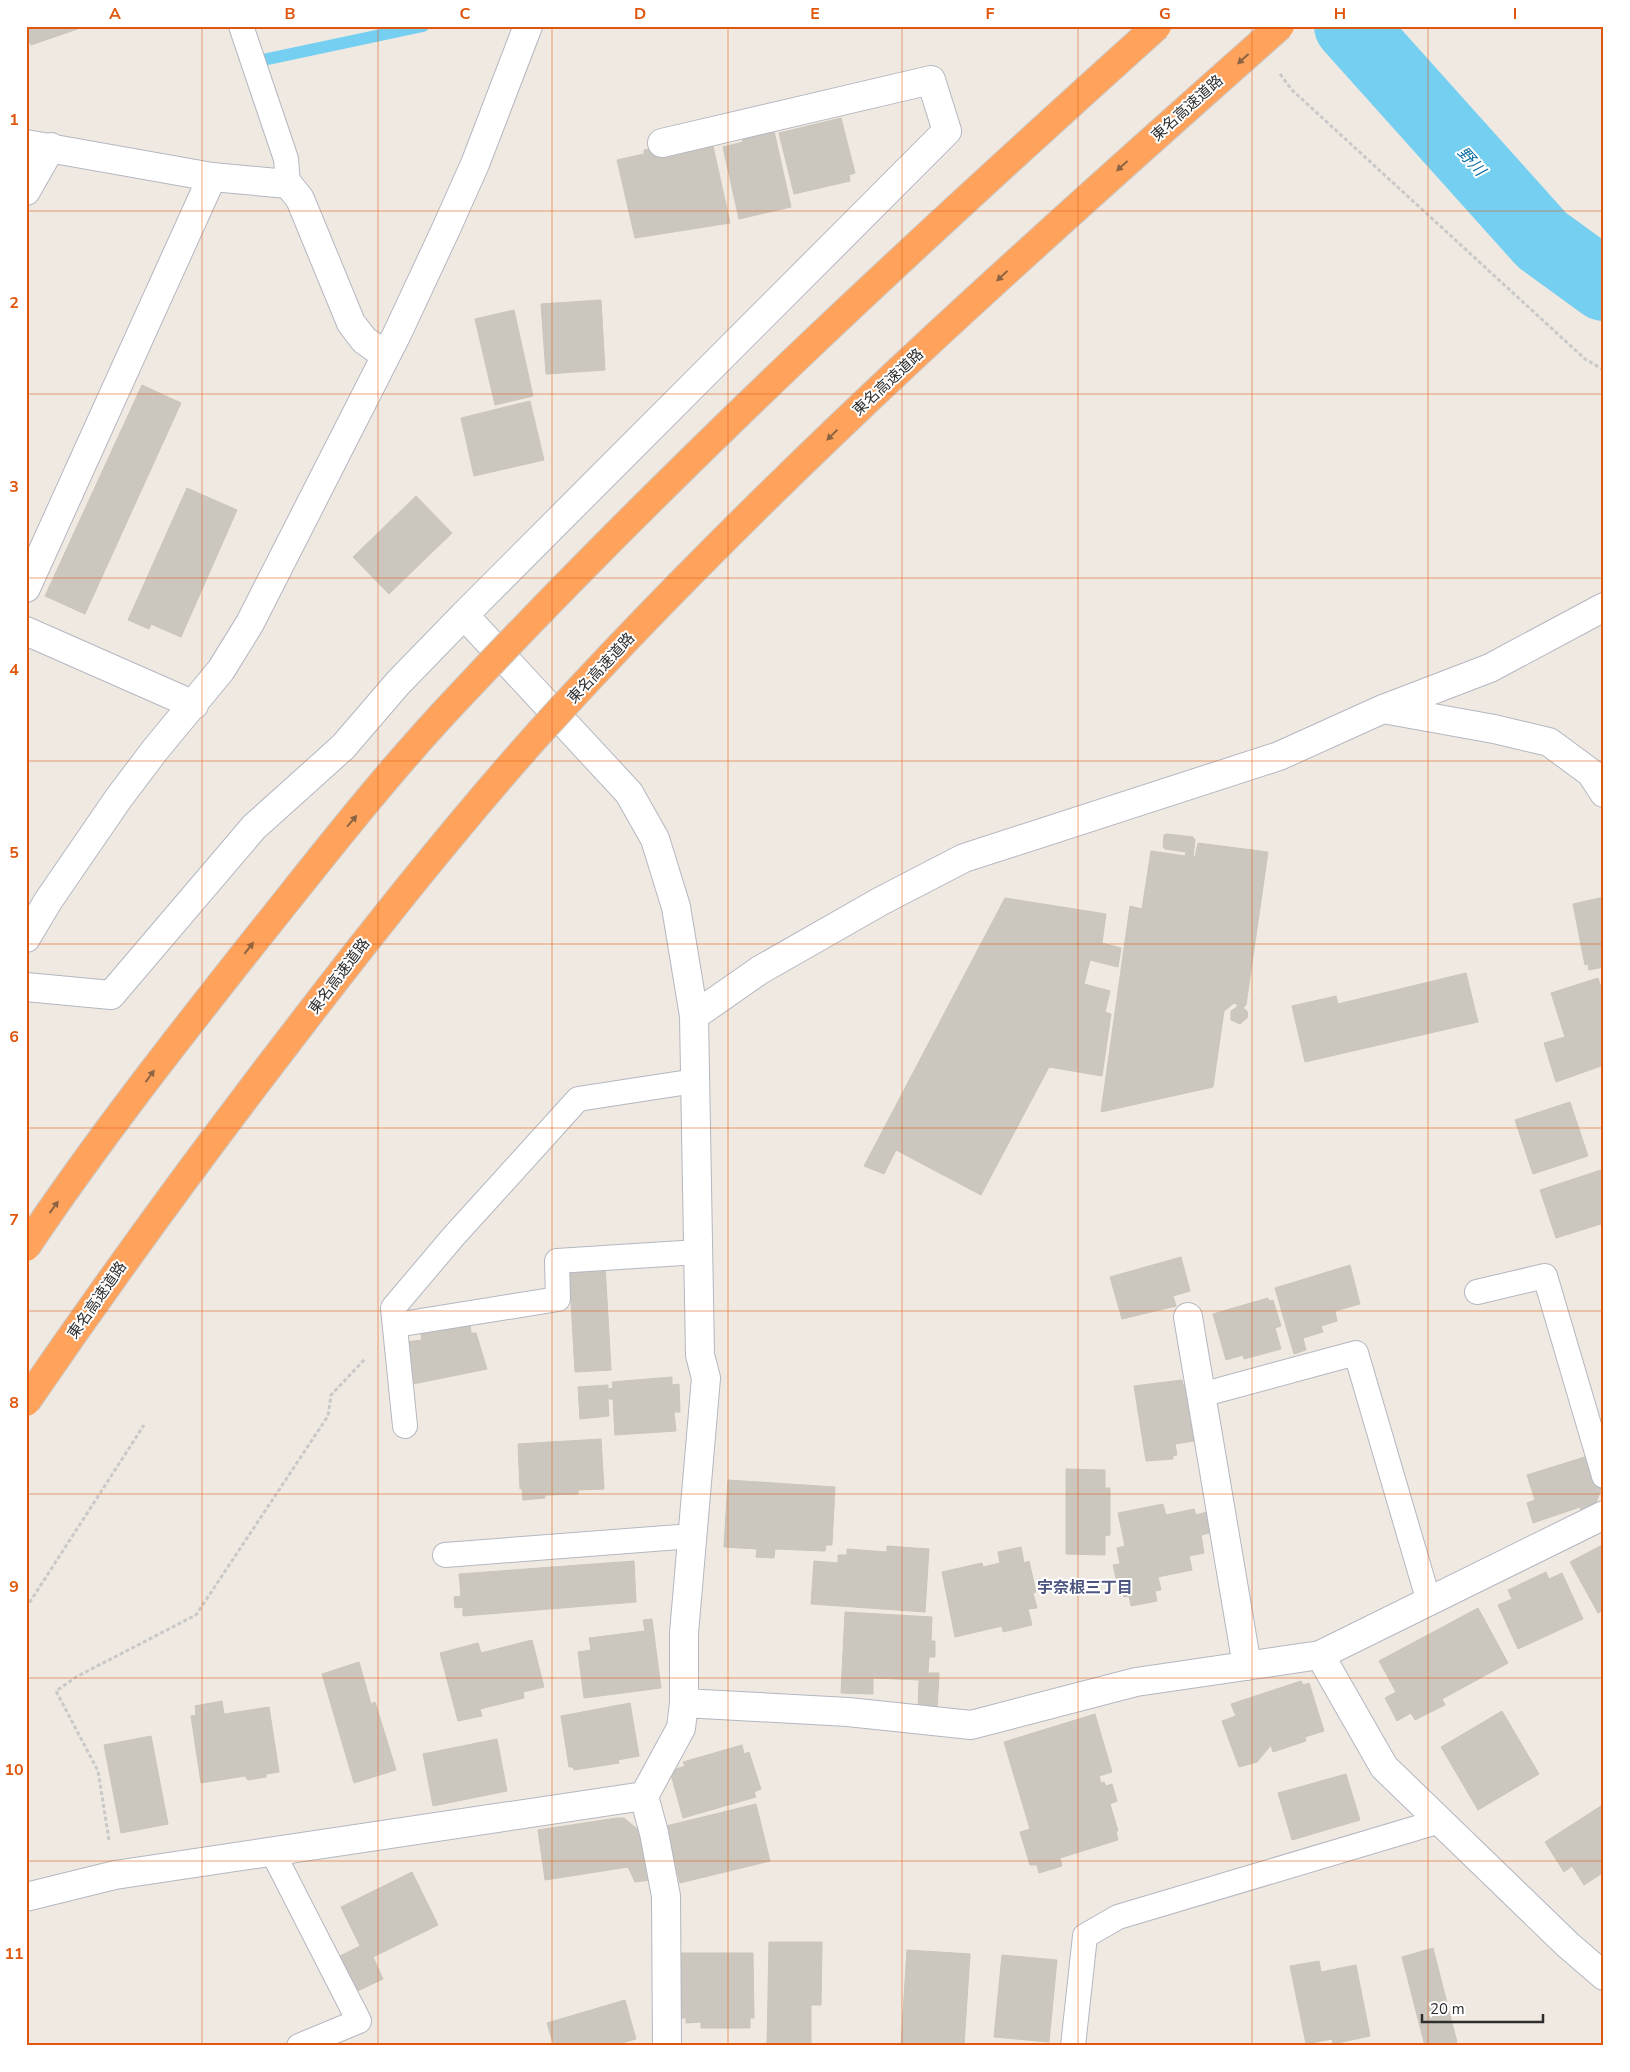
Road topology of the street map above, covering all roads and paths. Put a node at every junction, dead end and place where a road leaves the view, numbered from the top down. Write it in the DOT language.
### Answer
graph roads {
  1 [pos="241,26"];
  2 [pos="528,26"];
  3 [pos="1157,26"];
  4 [pos="1280,26"];
  5 [pos="1275,68"];
  6 [pos="662,143"];
  7 [pos="39,145"];
  8 [pos="212,177"];
  9 [pos="288,184"];
  10 [pos="26,191"];
  11 [pos="386,355"];
  12 [pos="1604,370"];
  13 [pos="26,588"];
  14 [pos="1604,607"];
  15 [pos="464,615"];
  16 [pos="26,631"];
  17 [pos="194,704"];
  18 [pos="1383,709"];
  19 [pos="1604,793"];
  20 [pos="26,938"];
  21 [pos="26,987"];
  22 [pos="694,1016"];
  23 [pos="695,1080"];
  24 [pos="26,1247"];
  25 [pos="698,1252"];
  26 [pos="1477,1292"];
  27 [pos="1188,1317"];
  28 [pos="396,1325"];
  29 [pos="1201,1395"];
  30 [pos="26,1402"];
  31 [pos="144,1425"];
  32 [pos="405,1426"];
  33 [pos="1604,1476"];
  34 [pos="1604,1515"];
  35 [pos="692,1536"];
  36 [pos="445,1556"];
  37 [pos="1429,1602"];
  38 [pos="26,1608"];
  39 [pos="1320,1655"];
  40 [pos="1247,1666"];
  41 [pos="684,1703"];
  42 [pos="644,1796"];
  43 [pos="1440,1821"];
  44 [pos="272,1851"];
  45 [pos="115,1875"];
  46 [pos="26,1897"];
  47 [pos="1604,1976"];
  48 [pos="299,2046"];
  49 [pos="667,2046"];
  50 [pos="1073,2046"];
  1 -- 9 [label="lane"];
  2 -- 11 [label="street"];
  24 -- 3 [label="highway, one-way, bridge"];
  4 -- 30 [label="highway, 東名高速道路, one-way, bridge"];
  5 -- 12 [label="path"];
  6 -- 15 [label="street"];
  7 -- 8 [label="street"];
  7 -- 10 [label="street"];
  8 -- 9 [label="street"];
  8 -- 13 [label="street"];
  9 -- 11 [label="street"];
  11 -- 17 [label="street"];
  14 -- 18 [label="street"];
  15 -- 21 [label="street"];
  15 -- 22 [label="street"];
  16 -- 17 [label="street"];
  17 -- 20 [label="street"];
  18 -- 19 [label="street"];
  18 -- 22 [label="street"];
  22 -- 23 [label="street"];
  23 -- 25 [label="street"];
  23 -- 28 [label="lane"];
  25 -- 28 [label="lane"];
  25 -- 35 [label="street"];
  26 -- 33 [label="lane"];
  27 -- 29 [label="street"];
  28 -- 32 [label="lane"];
  28 -- 45 [label="path"];
  29 -- 37 [label="lane"];
  29 -- 40 [label="street"];
  31 -- 38 [label="path"];
  34 -- 37 [label="street"];
  35 -- 36 [label="lane"];
  35 -- 41 [label="street"];
  37 -- 39 [label="street"];
  39 -- 40 [label="street"];
  39 -- 43 [label="street"];
  40 -- 41 [label="street"];
  41 -- 42 [label="street"];
  42 -- 44 [label="street"];
  42 -- 49 [label="street"];
  43 -- 47 [label="street"];
  43 -- 50 [label="lane"];
  44 -- 45 [label="street"];
  44 -- 48 [label="lane"];
  45 -- 46 [label="street"];
}
